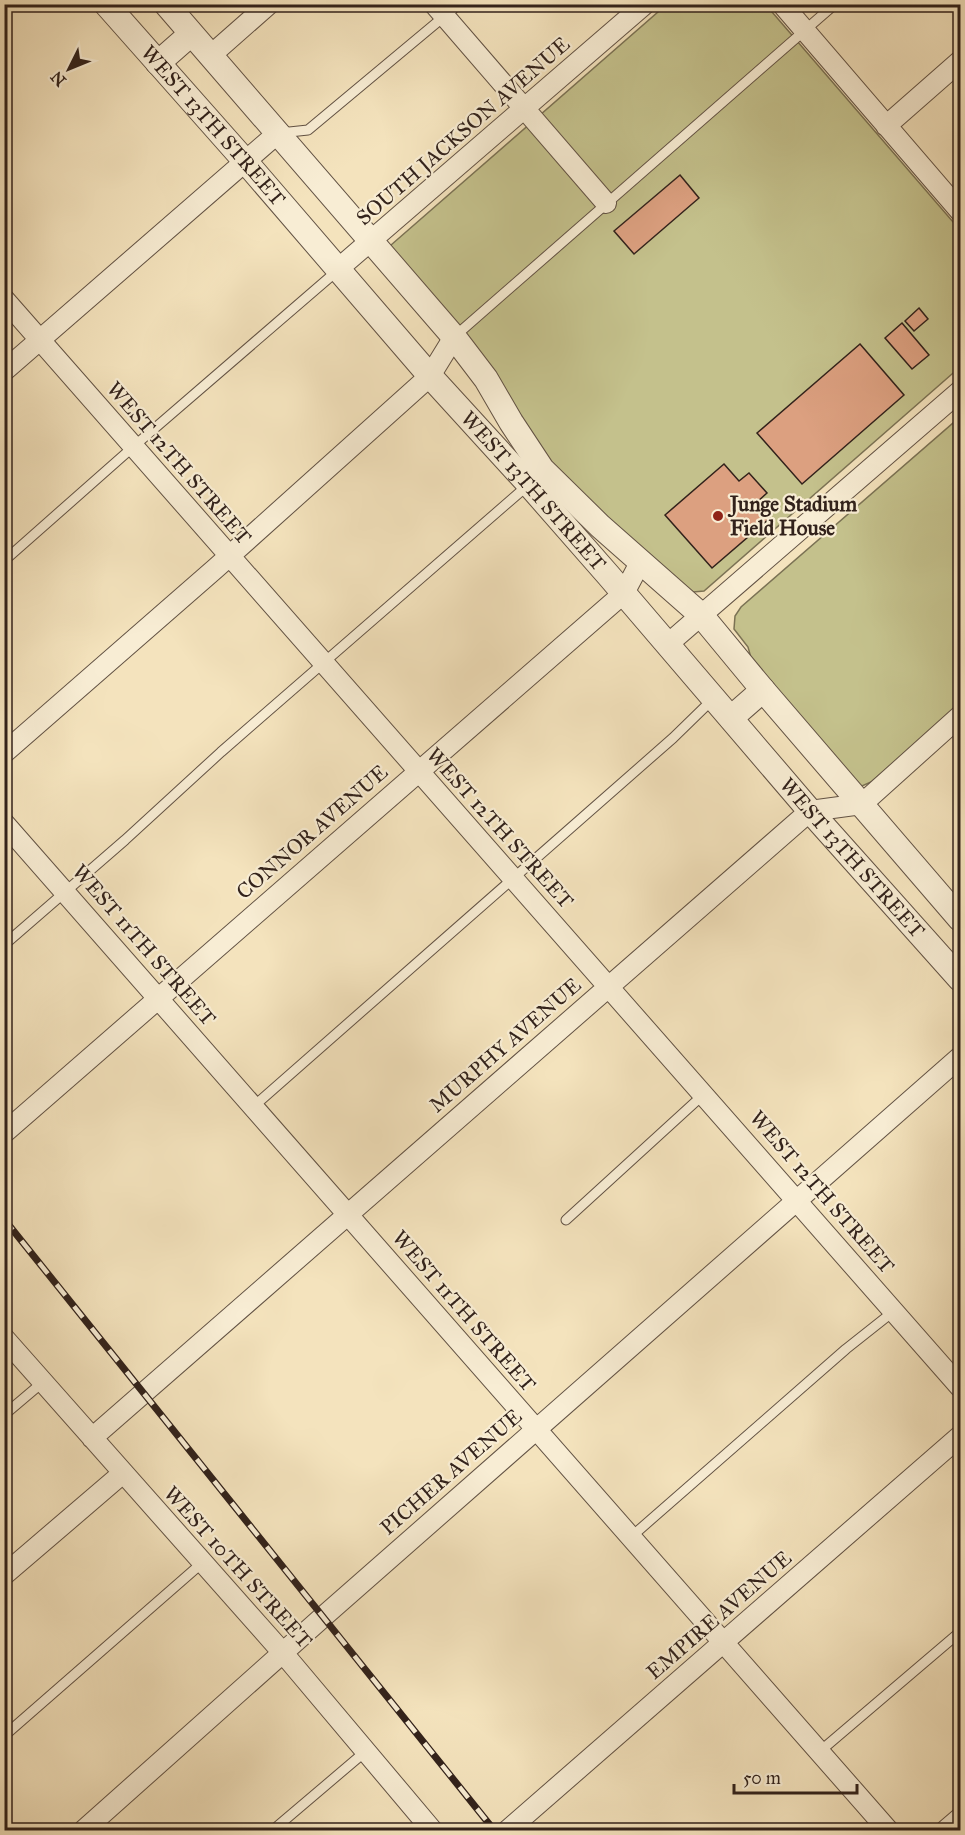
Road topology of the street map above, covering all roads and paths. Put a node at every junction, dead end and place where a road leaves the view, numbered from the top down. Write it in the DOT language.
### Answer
graph roads {
  1 [pos="106,4"];
  2 [pos="165,4"];
  3 [pos="269,4"];
  4 [pos="645,4"];
  5 [pos="782,4"];
  6 [pos="835,4"];
  7 [pos="446,9"];
  8 [pos="805,31"];
  9 [pos="191,34"];
  10 [pos="210,56"];
  11 [pos="960,61"];
  12 [pos="158,63"];
  13 [pos="525,109"];
  14 [pos="886,126"];
  15 [pos="278,134"];
  16 [pos="245,161"];
  17 [pos="606,203"];
  18 [pos="960,212"];
  19 [pos="372,242"];
  20 [pos="338,269"];
  21 [pos="4,299"];
  22 [pos="454,337"];
  23 [pos="39,340"];
  24 [pos="4,371"];
  25 [pos="430,376"];
  26 [pos="960,391"];
  27 [pos="133,447"];
  28 [pos="529,484"];
  29 [pos="230,556"];
  30 [pos="4,561"];
  31 [pos="641,561"];
  32 [pos="624,592"];
  33 [pos="701,615"];
  34 [pos="668,644"];
  35 [pos="323,663"];
  36 [pos="763,690"];
  37 [pos="714,698"];
  38 [pos="960,716"];
  39 [pos="731,718"];
  40 [pos="4,753"];
  41 [pos="418,772"];
  42 [pos="862,804"];
  43 [pos="810,811"];
  44 [pos="4,823"];
  45 [pos="513,878"];
  46 [pos="65,892"];
  47 [pos="941,897"];
  48 [pos="960,919"];
  49 [pos="910,920"];
  50 [pos="4,945"];
  51 [pos="960,979"];
  52 [pos="609,987"];
  53 [pos="158,997"];
  54 [pos="960,1057"];
  55 [pos="704,1094"];
  56 [pos="254,1106"];
  57 [pos="4,1132"];
  58 [pos="798,1200"];
  59 [pos="348,1214"];
  60 [pos="566,1220"];
  61 [pos="894,1311"];
  62 [pos="4,1338"];
  63 [pos="43,1382"];
  64 [pos="960,1387"];
  65 [pos="4,1415"];
  66 [pos="536,1430"];
  67 [pos="960,1436"];
  68 [pos="92,1438"];
  69 [pos="123,1473"];
  70 [pos="631,1538"];
  71 [pos="202,1563"];
  72 [pos="4,1575"];
  73 [pos="960,1632"];
  74 [pos="724,1643"];
  75 [pos="283,1653"];
  76 [pos="4,1736"];
  77 [pos="366,1751"];
  78 [pos="818,1753"];
  79 [pos="960,1818"];
  80 [pos="84,1830"];
  81 [pos="273,1830"];
  82 [pos="432,1830"];
  83 [pos="508,1830"];
  84 [pos="888,1830"];
  85 [pos="946,1830"];
  1 -- 12 [label="street, WEST 13TH STREET"];
  2 -- 9 [label="street, WEST 13TH STREET"];
  3 -- 10 [label="street"];
  4 -- 13 [label="street, SOUTH JACKSON AVENUE"];
  5 -- 8 [label="street"];
  6 -- 8 [label="lane"];
  7 -- 13 [label="street"];
  7 -- 15 [label="lane"];
  8 -- 14 [label="street"];
  8 -- 17 [label="lane"];
  9 -- 10 [label="street, WEST 13TH STREET"];
  9 -- 12 [label="street"];
  10 -- 15 [label="street, WEST 13TH STREET"];
  11 -- 14 [label="street"];
  12 -- 16 [label="street, WEST 13TH STREET"];
  13 -- 17 [label="street"];
  13 -- 19 [label="street, SOUTH JACKSON AVENUE"];
  14 -- 18 [label="street"];
  15 -- 16 [label="street"];
  15 -- 19 [label="street, WEST 13TH STREET"];
  16 -- 20 [label="street, WEST 13TH STREET"];
  16 -- 23 [label="street"];
  17 -- 22 [label="lane"];
  19 -- 20 [label="street, SOUTH JACKSON AVENUE"];
  19 -- 22 [label="street, WEST 13TH STREET"];
  20 -- 25 [label="street, WEST 13TH STREET"];
  20 -- 27 [label="lane"];
  21 -- 23 [label="street, WEST 12TH STREET"];
  22 -- 25 [label="street"];
  22 -- 31 [label="street, WEST 13TH STREET"];
  23 -- 24 [label="street"];
  23 -- 27 [label="street, WEST 12TH STREET"];
  25 -- 28 [label="street, WEST 13TH STREET"];
  25 -- 29 [label="street"];
  26 -- 33 [label="street"];
  27 -- 29 [label="street, WEST 12TH STREET"];
  27 -- 30 [label="lane"];
  28 -- 32 [label="street, WEST 13TH STREET"];
  28 -- 35 [label="lane"];
  29 -- 35 [label="street, WEST 12TH STREET"];
  29 -- 40 [label="street"];
  31 -- 32 [label="street, CONNOR AVENUE"];
  31 -- 33 [label="street, WEST 13TH STREET"];
  32 -- 34 [label="street, WEST 13TH STREET"];
  32 -- 41 [label="street, CONNOR AVENUE"];
  33 -- 34 [label="street"];
  33 -- 36 [label="street, WEST 13TH STREET"];
  34 -- 37 [label="street, WEST 13TH STREET"];
  35 -- 41 [label="street, WEST 12TH STREET"];
  35 -- 46 [label="lane"];
  36 -- 39 [label="street"];
  36 -- 42 [label="street, WEST 13TH STREET"];
  37 -- 39 [label="street, WEST 13TH STREET"];
  37 -- 45 [label="lane"];
  38 -- 42 [label="street"];
  39 -- 43 [label="street, WEST 13TH STREET"];
  41 -- 45 [label="street, WEST 12TH STREET"];
  41 -- 53 [label="street, CONNOR AVENUE"];
  42 -- 43 [label="street"];
  42 -- 47 [label="street, WEST 13TH STREET"];
  43 -- 49 [label="street, WEST 13TH STREET"];
  43 -- 52 [label="street, MURPHY AVENUE"];
  44 -- 46 [label="street, WEST 11TH STREET"];
  45 -- 52 [label="street, WEST 12TH STREET"];
  45 -- 56 [label="lane"];
  46 -- 50 [label="lane"];
  46 -- 53 [label="street, WEST 11TH STREET"];
  47 -- 48 [label="street, WEST 13TH STREET"];
  47 -- 49 [label="street"];
  49 -- 51 [label="street, WEST 13TH STREET"];
  52 -- 55 [label="street, WEST 12TH STREET"];
  52 -- 59 [label="street, MURPHY AVENUE"];
  53 -- 56 [label="street, WEST 11TH STREET"];
  53 -- 57 [label="street, CONNOR AVENUE"];
  54 -- 58 [label="street, PICHER AVENUE"];
  55 -- 58 [label="street, WEST 12TH STREET"];
  55 -- 60 [label="lane"];
  56 -- 59 [label="street, WEST 11TH STREET"];
  58 -- 61 [label="street, WEST 12TH STREET"];
  58 -- 66 [label="street, PICHER AVENUE"];
  59 -- 66 [label="street, WEST 11TH STREET"];
  59 -- 68 [label="street, MURPHY AVENUE"];
  61 -- 64 [label="street, WEST 12TH STREET"];
  61 -- 70 [label="lane"];
  62 -- 63 [label="street, WEST 10TH STREET"];
  63 -- 65 [label="lane"];
  63 -- 68 [label="street, WEST 10TH STREET"];
  66 -- 70 [label="street, WEST 11TH STREET"];
  66 -- 75 [label="street, PICHER AVENUE"];
  67 -- 74 [label="street, EMPIRE AVENUE"];
  68 -- 69 [label="street, WEST 10TH STREET"];
  69 -- 71 [label="street, WEST 10TH STREET"];
  69 -- 72 [label="street"];
  70 -- 74 [label="street, WEST 11TH STREET"];
  71 -- 75 [label="street, WEST 10TH STREET"];
  71 -- 76 [label="lane"];
  73 -- 78 [label="lane"];
  74 -- 78 [label="street, WEST 11TH STREET"];
  74 -- 83 [label="street, EMPIRE AVENUE"];
  75 -- 77 [label="street, WEST 10TH STREET"];
  75 -- 80 [label="street, PICHER AVENUE"];
  77 -- 81 [label="lane"];
  77 -- 82 [label="street, WEST 10TH STREET"];
  78 -- 84 [label="street, WEST 11TH STREET"];
  79 -- 85 [label="street"];
}
